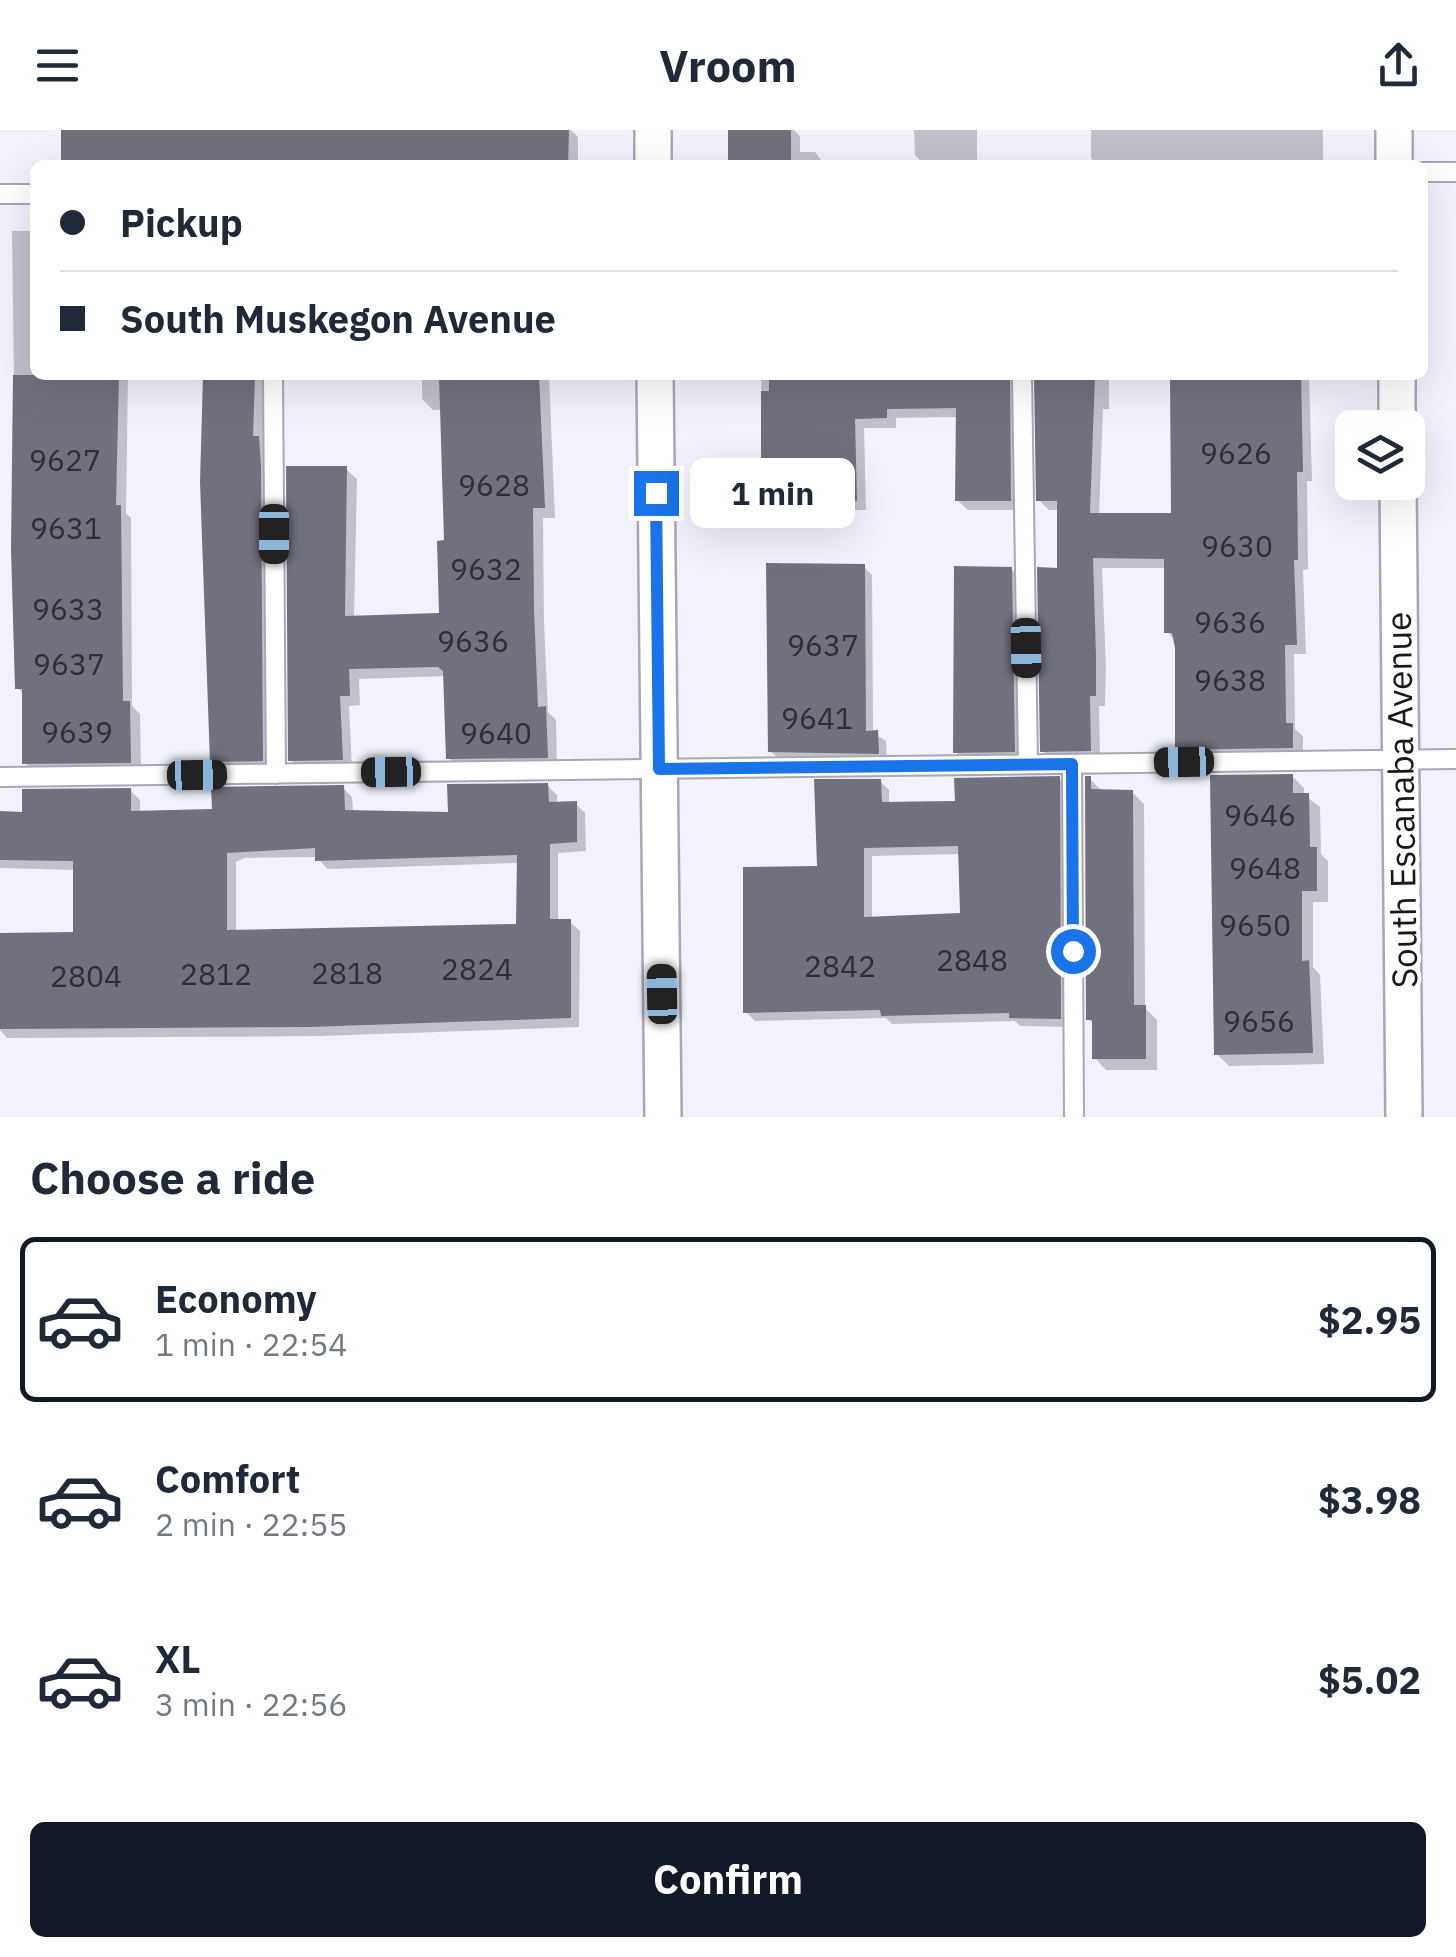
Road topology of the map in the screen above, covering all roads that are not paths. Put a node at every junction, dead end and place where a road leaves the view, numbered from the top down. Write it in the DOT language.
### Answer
graph roads {
  1 [pos="653,130"];
  2 [pos="1394,130"];
  3 [pos="653,160"];
  4 [pos="1394,160"];
  5 [pos="1428,172"];
  6 [pos="1456,172"];
  7 [pos="0,194"];
  8 [pos="30,194"];
  9 [pos="273,380"];
  10 [pos="655,380"];
  11 [pos="1022,380"];
  12 [pos="1396,380"];
  13 [pos="1397,410"];
  14 [pos="1398,500"];
  15 [pos="1401,759"];
  16 [pos="1456,759"];
  17 [pos="1028,764"];
  18 [pos="1072,764"];
  19 [pos="659,769"];
  20 [pos="276,774"];
  21 [pos="0,777"];
  22 [pos="663,1117"];
  23 [pos="1074,1117"];
  24 [pos="1404,1117"];
  1 -- 3 [label="street"];
  2 -- 4 [label="street"];
  5 -- 6 [label="lane"];
  7 -- 8 [label="lane"];
  9 -- 20 [label="lane"];
  10 -- 19 [label="street"];
  11 -- 17 [label="lane"];
  12 -- 13 [label="street"];
  14 -- 15 [label="street, South Escanaba Avenue"];
  15 -- 16 [label="lane"];
  15 -- 18 [label="lane"];
  15 -- 24 [label="street, South Escanaba Avenue"];
  17 -- 18 [label="lane"];
  17 -- 19 [label="lane"];
  18 -- 23 [label="lane"];
  19 -- 20 [label="lane"];
  19 -- 22 [label="street"];
  20 -- 21 [label="lane"];
}
